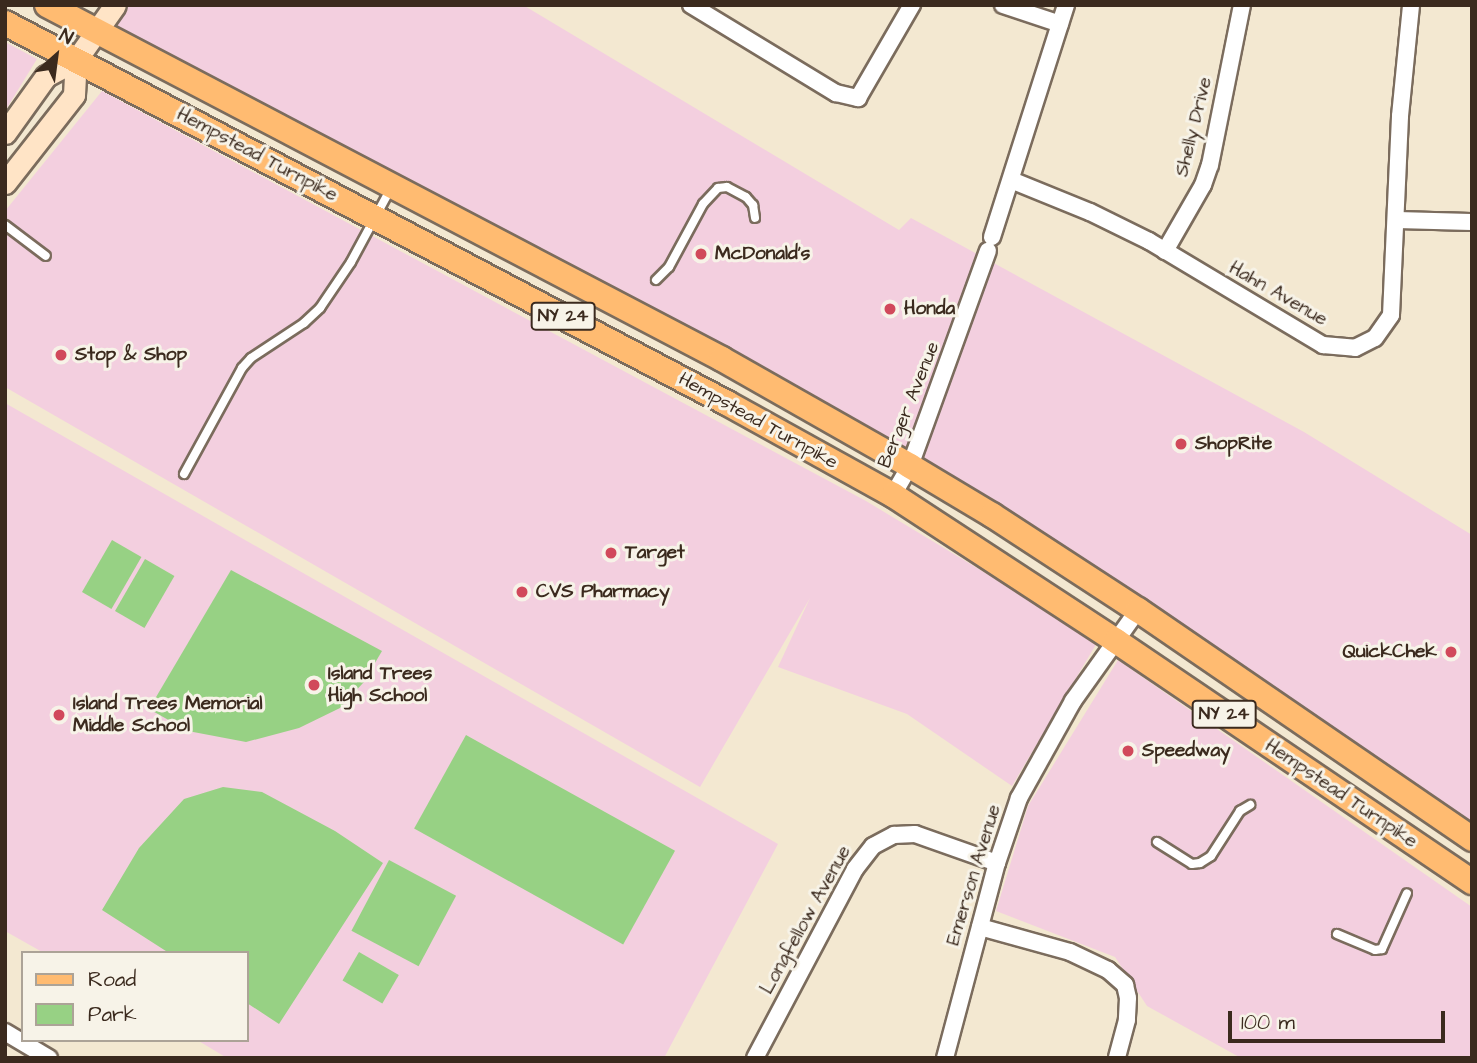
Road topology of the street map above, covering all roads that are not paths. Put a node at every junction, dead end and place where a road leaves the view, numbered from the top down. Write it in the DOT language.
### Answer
graph roads {
  1 [pos="47,5"];
  2 [pos="115,5"];
  3 [pos="691,5"];
  4 [pos="912,5"];
  5 [pos="1003,5"];
  6 [pos="1066,5"];
  7 [pos="1242,5"];
  8 [pos="1410,5"];
  9 [pos="5,23"];
  10 [pos="1060,24"];
  11 [pos="96,32"];
  12 [pos="76,60"];
  13 [pos="5,133"];
  14 [pos="1011,180"];
  15 [pos="5,183"];
  16 [pos="392,186"];
  17 [pos="376,217"];
  18 [pos="755,218"];
  19 [pos="1396,220"];
  20 [pos="1472,222"];
  21 [pos="5,225"];
  22 [pos="1165,251"];
  23 [pos="46,257"];
  24 [pos="656,280"];
  25 [pos="910,466"];
  26 [pos="184,474"];
  27 [pos="893,495"];
  28 [pos="1138,610"];
  29 [pos="1116,641"];
  30 [pos="1250,806"];
  31 [pos="1441,818"];
  32 [pos="1472,823"];
  33 [pos="1472,839"];
  34 [pos="1157,842"];
  35 [pos="997,863"];
  36 [pos="1472,882"];
  37 [pos="1407,893"];
  38 [pos="979,927"];
  39 [pos="1337,934"];
  40 [pos="5,1032"];
  41 [pos="22,1051"];
  42 [pos="49,1058"];
  43 [pos="755,1058"];
  44 [pos="945,1058"];
  45 [pos="1117,1058"];
  1 -- 11 [label="main road, Hempstead Turnpike / NY 24"];
  2 -- 11 [label="main road"];
  3 -- 4 [label="street"];
  5 -- 10 [label="street"];
  6 -- 10 [label="street, Berger Avenue"];
  7 -- 22 [label="street, Shelly Drive"];
  8 -- 19 [label="street, Hahn Avenue"];
  9 -- 12 [label="main road, Hempstead Turnpike / NY 24"];
  10 -- 14 [label="street, Berger Avenue"];
  11 -- 12 [label="main road"];
  11 -- 16 [label="main road, Hempstead Turnpike / NY 24"];
  12 -- 13 [label="main road"];
  12 -- 15 [label="main road"];
  12 -- 17 [label="main road, Hempstead Turnpike / NY 24"];
  14 -- 22 [label="street, Hahn Avenue"];
  14 -- 25 [label="street, Berger Avenue"];
  16 -- 17 [label="lane"];
  16 -- 25 [label="main road, Hempstead Turnpike / NY 24"];
  17 -- 26 [label="lane"];
  17 -- 27 [label="main road, Hempstead Turnpike / NY 24"];
  18 -- 24 [label="lane"];
  19 -- 20 [label="street"];
  19 -- 22 [label="street, Hahn Avenue"];
  21 -- 23 [label="lane"];
  25 -- 27 [label="street, Berger Avenue"];
  25 -- 28 [label="main road, Hempstead Turnpike / NY 24"];
  27 -- 29 [label="main road, Hempstead Turnpike / NY 24"];
  28 -- 29 [label="street, Emerson Avenue"];
  28 -- 31 [label="main road, Hempstead Turnpike / NY 24"];
  29 -- 35 [label="street, Emerson Avenue"];
  29 -- 36 [label="main road, Hempstead Turnpike / NY 24"];
  30 -- 34 [label="lane"];
  31 -- 32 [label="main road"];
  31 -- 33 [label="main road, Hempstead Turnpike / NY 24"];
  35 -- 38 [label="street, Emerson Avenue"];
  35 -- 43 [label="street, Longfellow Avenue"];
  37 -- 39 [label="lane"];
  38 -- 44 [label="street, Emerson Avenue"];
  38 -- 45 [label="street"];
  40 -- 41 [label="street"];
  41 -- 42 [label="street"];
}
